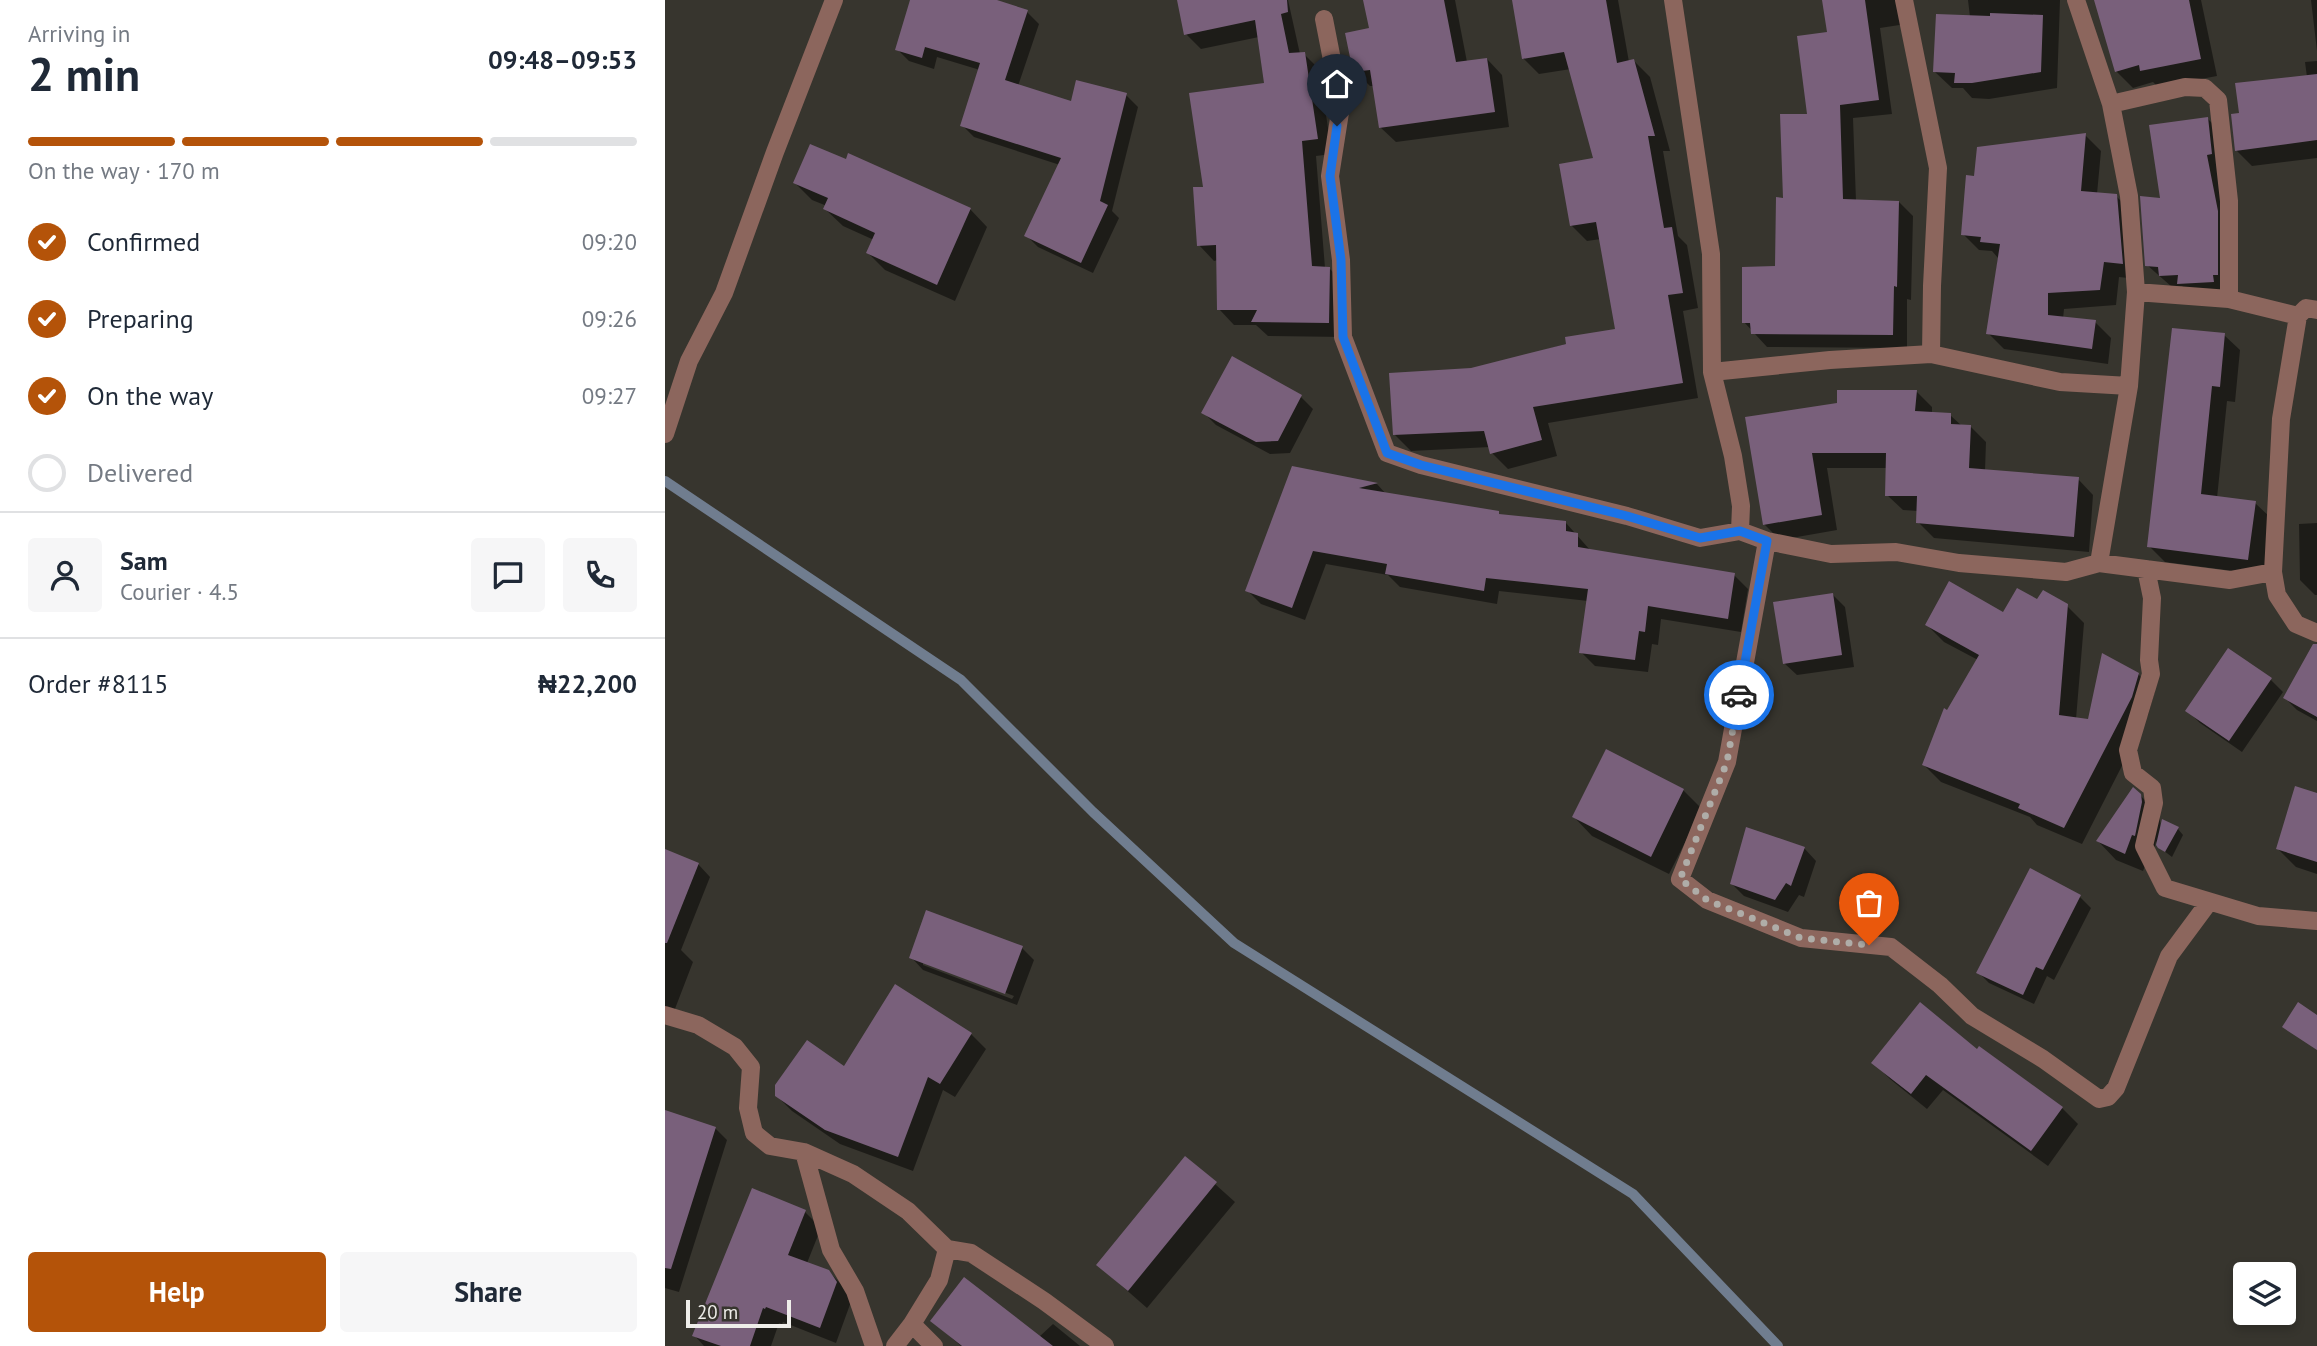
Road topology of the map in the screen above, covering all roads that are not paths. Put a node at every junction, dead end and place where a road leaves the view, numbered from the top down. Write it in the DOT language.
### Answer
graph roads {
  1 [pos="834,0"];
  2 [pos="1673,0"];
  3 [pos="1904,0"];
  4 [pos="2076,0"];
  5 [pos="1324,19"];
  6 [pos="2111,104"];
  7 [pos="2136,292"];
  8 [pos="2229,299"];
  9 [pos="2317,310"];
  10 [pos="2298,316"];
  11 [pos="1931,354"];
  12 [pos="1712,372"];
  13 [pos="2129,386"];
  14 [pos="665,434"];
  15 [pos="1740,531"];
  16 [pos="1767,541"];
  17 [pos="2099,562"];
  18 [pos="2146,569"];
  19 [pos="2273,572"];
  20 [pos="2317,633"];
  21 [pos="2209,902"];
  22 [pos="2317,921"];
  23 [pos="665,1015"];
  24 [pos="804,1152"];
  25 [pos="947,1249"];
  26 [pos="912,1324"];
  27 [pos="874,1346"];
  28 [pos="895,1346"];
  29 [pos="934,1346"];
  30 [pos="1105,1346"];
  1 -- 14 [label="street"];
  2 -- 12 [label="street"];
  3 -- 11 [label="street"];
  4 -- 6 [label="street"];
  5 -- 15 [label="street"];
  6 -- 7 [label="street"];
  6 -- 8 [label="street"];
  7 -- 8 [label="street"];
  7 -- 13 [label="street"];
  8 -- 10 [label="street"];
  9 -- 10 [label="street"];
  10 -- 19 [label="street"];
  11 -- 12 [label="street"];
  11 -- 13 [label="street"];
  12 -- 15 [label="street"];
  13 -- 17 [label="street"];
  15 -- 16 [label="street"];
  16 -- 17 [label="street"];
  16 -- 21 [label="street"];
  17 -- 18 [label="street"];
  18 -- 19 [label="street"];
  18 -- 21 [label="street"];
  19 -- 20 [label="street"];
  21 -- 22 [label="street"];
  23 -- 24 [label="street"];
  24 -- 25 [label="street"];
  24 -- 27 [label="street"];
  25 -- 26 [label="street"];
  25 -- 30 [label="street"];
  26 -- 28 [label="street"];
  26 -- 29 [label="street"];
}
